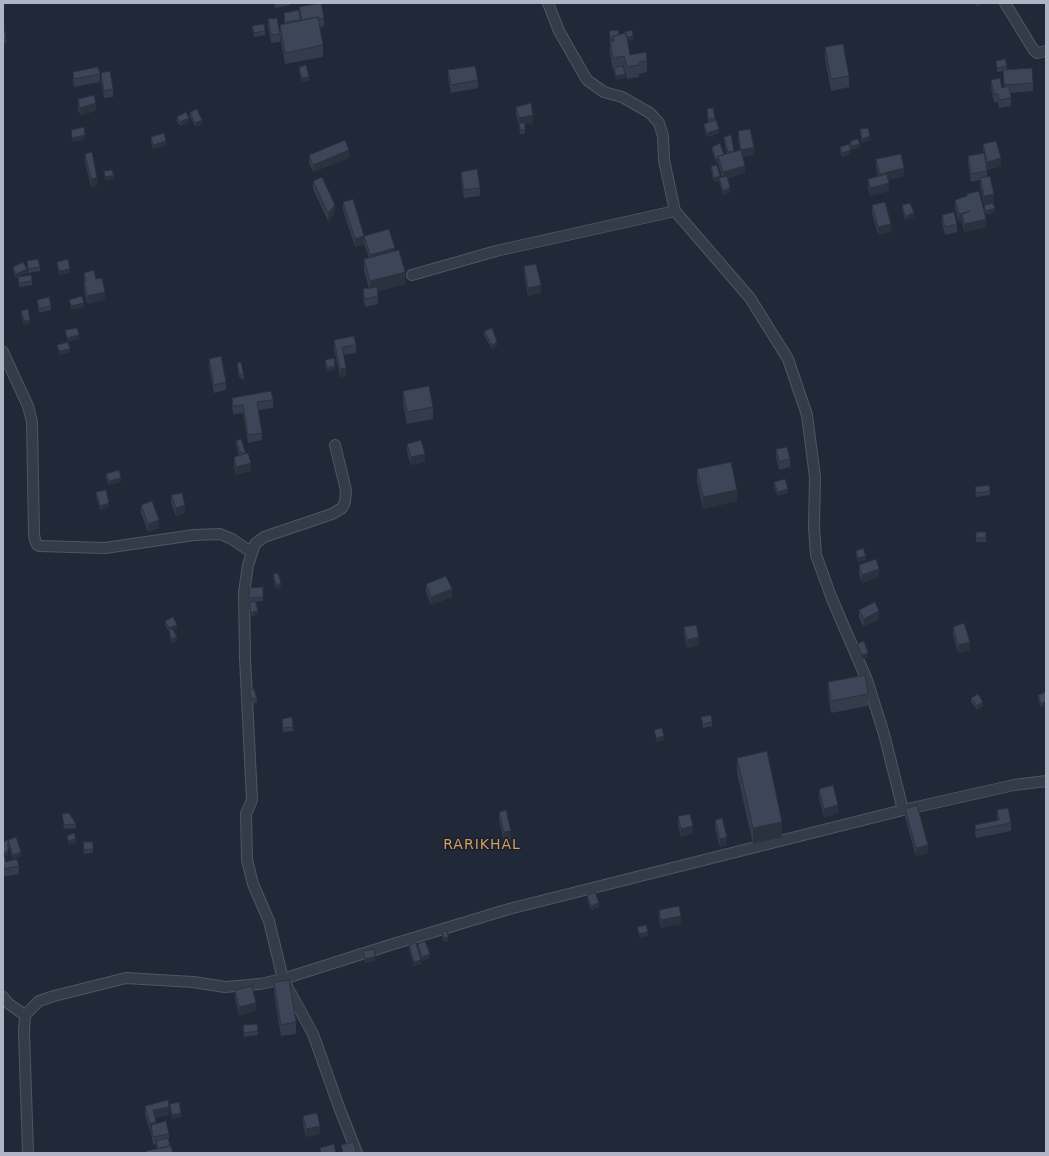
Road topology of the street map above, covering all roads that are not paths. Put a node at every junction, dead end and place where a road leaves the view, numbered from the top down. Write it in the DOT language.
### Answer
graph roads {
  1 [pos="548,3"];
  2 [pos="1006,3"];
  3 [pos="1046,52"];
  4 [pos="675,211"];
  5 [pos="412,275"];
  6 [pos="3,352"];
  7 [pos="335,445"];
  8 [pos="251,552"];
  9 [pos="1046,781"];
  10 [pos="903,810"];
  11 [pos="283,979"];
  12 [pos="6,1000"];
  13 [pos="25,1015"];
  14 [pos="28,1153"];
  15 [pos="357,1153"];
  1 -- 4 [label="street"];
  2 -- 3 [label="street"];
  4 -- 5 [label="street"];
  4 -- 10 [label="street"];
  6 -- 8 [label="street"];
  7 -- 8 [label="street"];
  8 -- 11 [label="street"];
  9 -- 10 [label="street"];
  10 -- 11 [label="street"];
  11 -- 13 [label="street"];
  11 -- 15 [label="street"];
  12 -- 13 [label="street"];
  13 -- 14 [label="street"];
}
